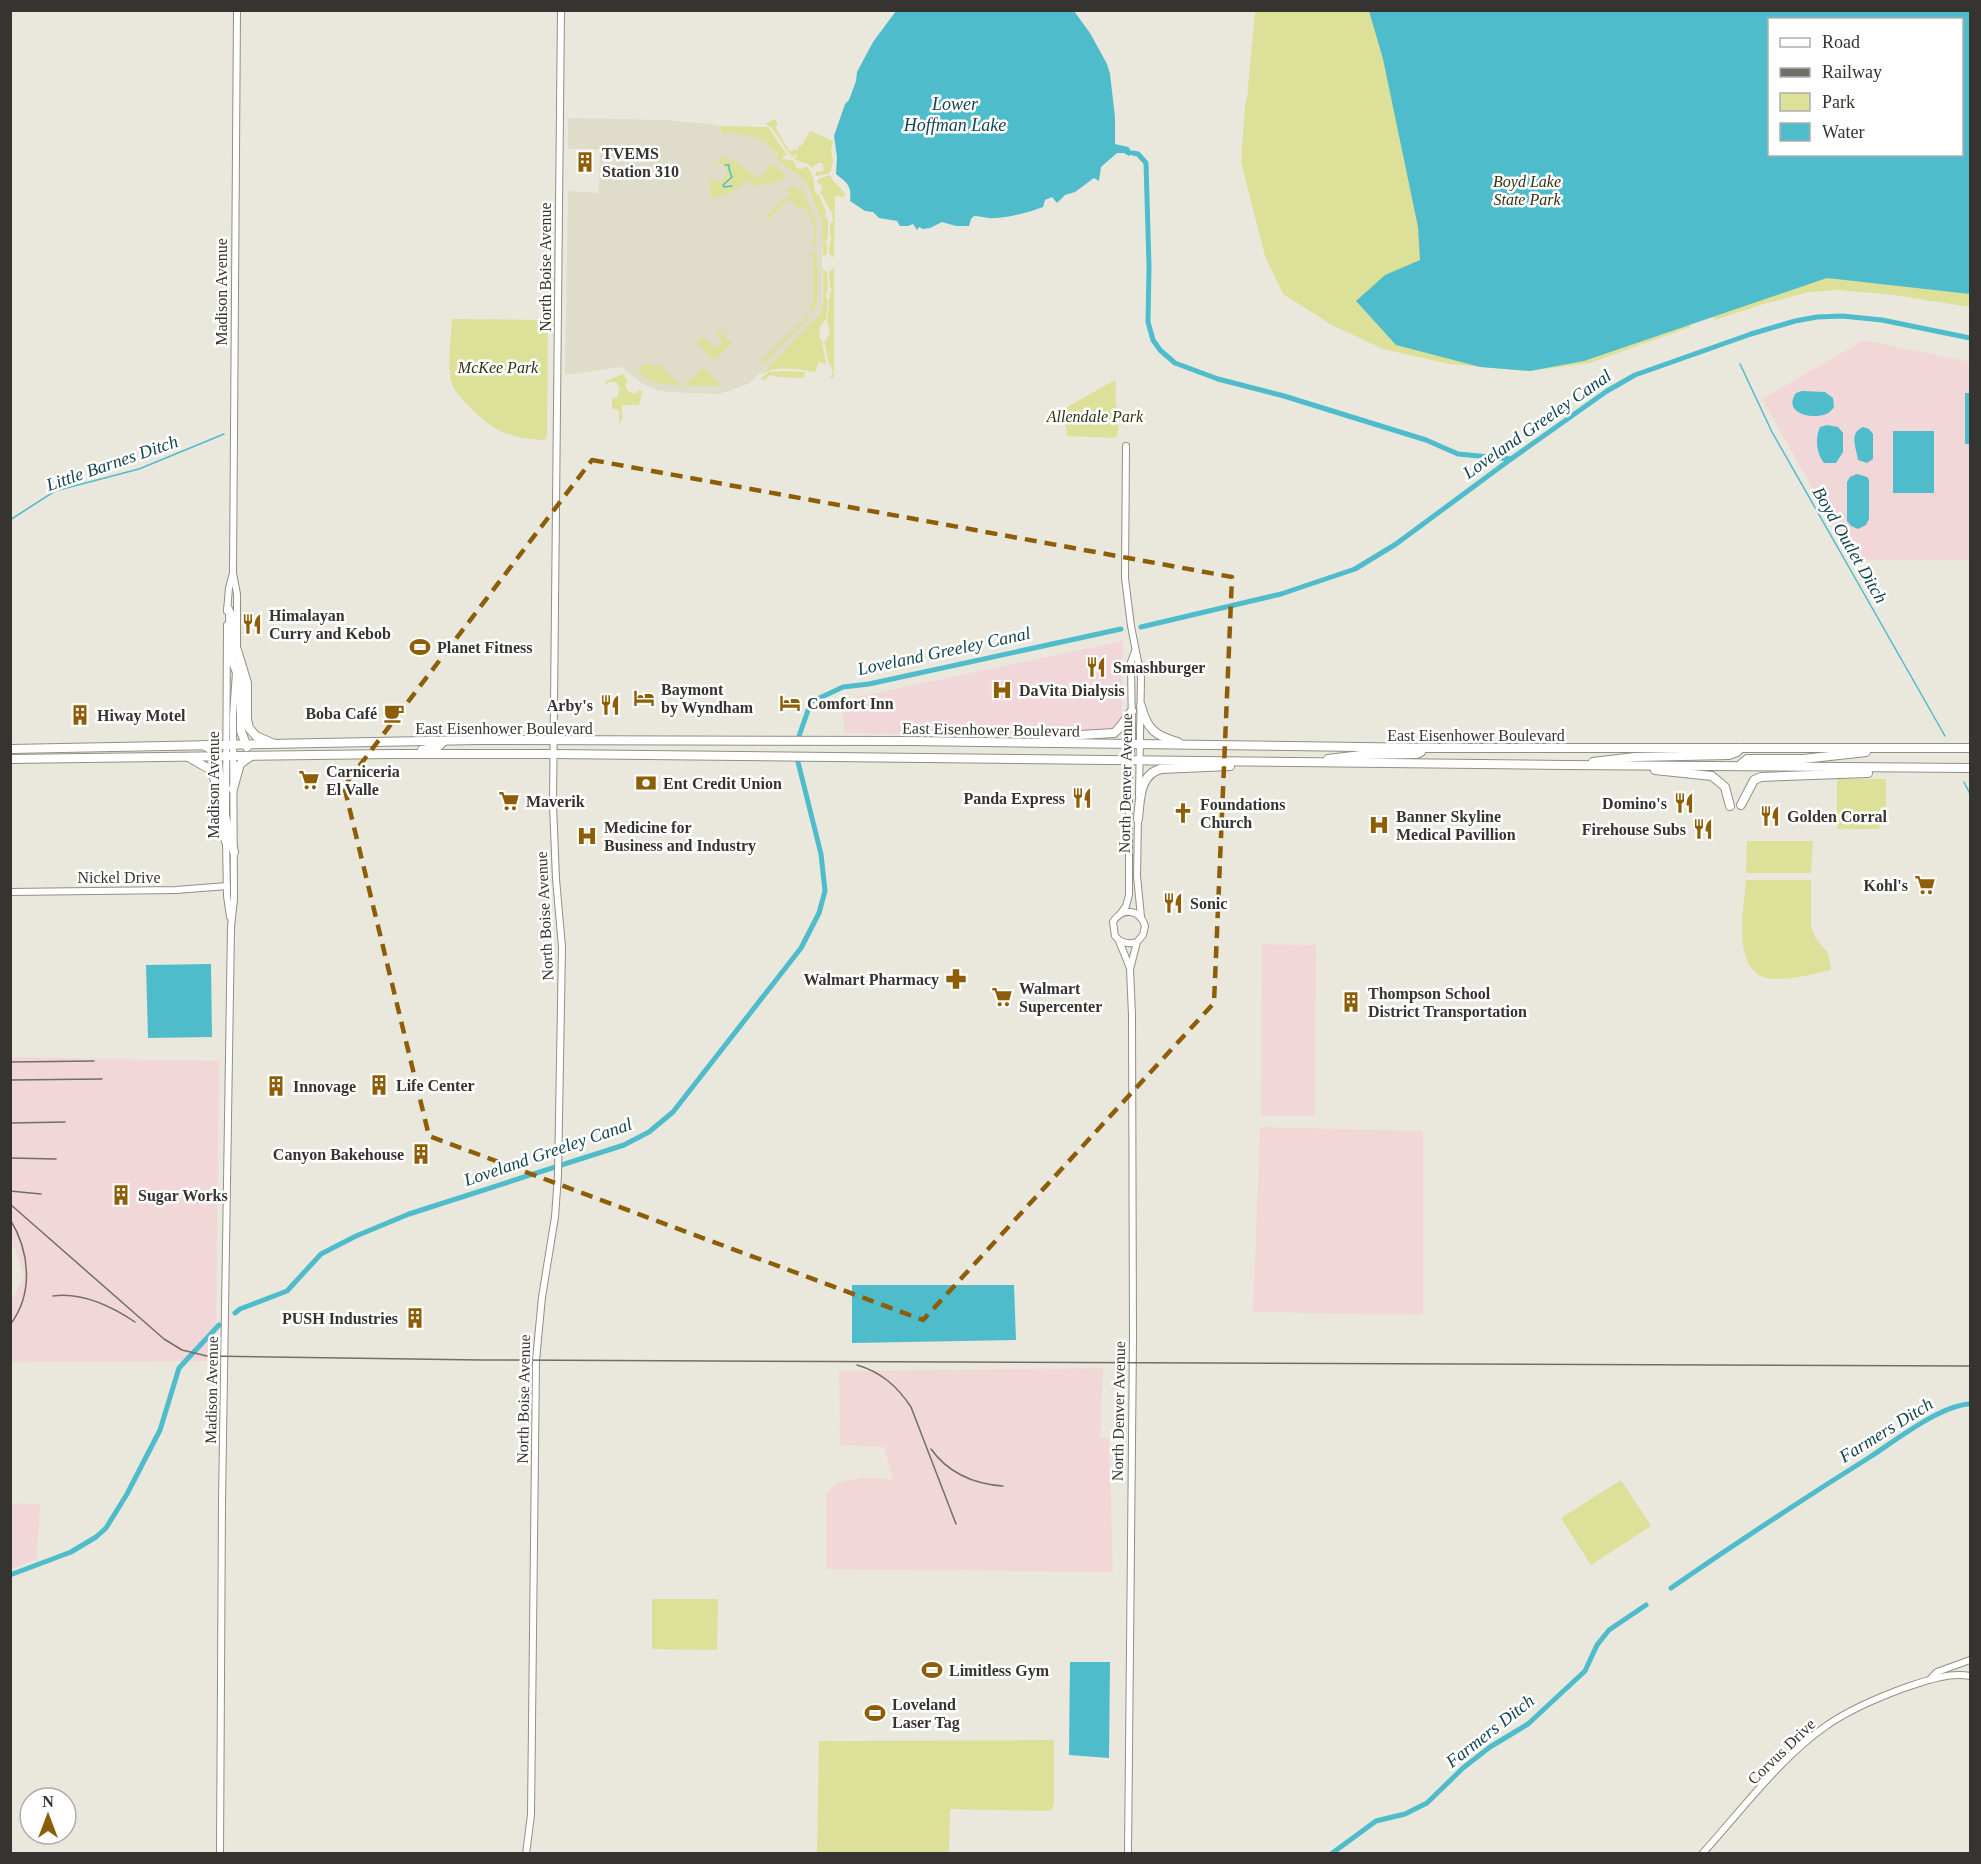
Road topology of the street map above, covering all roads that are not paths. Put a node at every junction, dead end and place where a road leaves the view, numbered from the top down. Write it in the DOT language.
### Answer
graph roads {
  1 [pos="237,10"];
  2 [pos="561,10"];
  3 [pos="1126,446"];
  4 [pos="233,573"];
  5 [pos="228,609"];
  6 [pos="237,650"];
  7 [pos="1135,650"];
  8 [pos="236,671"];
  9 [pos="1140,706"];
  10 [pos="1132,711"];
  11 [pos="554,740"];
  12 [pos="444,741"];
  13 [pos="274,743"];
  14 [pos="1041,743"];
  15 [pos="230,744"];
  16 [pos="244,744"];
  17 [pos="1131,744"];
  18 [pos="1140,744"];
  19 [pos="202,745"];
  20 [pos="1221,746"];
  21 [pos="1422,748"];
  22 [pos="1741,748"];
  23 [pos="1891,748"];
  24 [pos="1971,748"];
  25 [pos="10,749"];
  26 [pos="393,754"];
  27 [pos="553,754"];
  28 [pos="256,755"];
  29 [pos="188,756"];
  30 [pos="216,756"];
  31 [pos="229,756"];
  32 [pos="10,759"];
  33 [pos="1129,760"];
  34 [pos="1139,760"];
  35 [pos="1306,763"];
  36 [pos="1741,764"];
  37 [pos="1565,765"];
  38 [pos="1633,766"];
  39 [pos="1905,768"];
  40 [pos="1971,768"];
  41 [pos="233,789"];
  42 [pos="1741,805"];
  43 [pos="1730,806"];
  44 [pos="226,819"];
  45 [pos="1138,819"];
  46 [pos="226,844"];
  47 [pos="234,852"];
  48 [pos="227,886"];
  49 [pos="10,891"];
  50 [pos="1121,913"];
  51 [pos="1141,917"];
  52 [pos="231,927"];
  53 [pos="1119,940"];
  54 [pos="1137,942"];
  55 [pos="1130,969"];
  56 [pos="1971,1660"];
  57 [pos="1971,1676"];
  58 [pos="1930,1679"];
  59 [pos="220,1854"];
  60 [pos="526,1854"];
  61 [pos="1128,1854"];
  62 [pos="1702,1854"];
  1 -- 4 [label="main road, Madison Avenue"];
  2 -- 11 [label="main road, North Boise Avenue"];
  3 -- 7 [label="main road, North Denver Avenue"];
  4 -- 5 [label="main road, Madison Avenue"];
  4 -- 6 [label="main road, Madison Avenue"];
  5 -- 8 [label="highway"];
  5 -- 15 [label="main road, Madison Avenue"];
  6 -- 8 [label="main road, Madison Avenue"];
  6 -- 13 [label="highway"];
  7 -- 9 [label="main road, North Denver Avenue"];
  7 -- 10 [label="main road, North Denver Avenue"];
  8 -- 15 [label="main road, Madison Avenue"];
  8 -- 16 [label="highway"];
  9 -- 18 [label="main road, North Denver Avenue"];
  9 -- 20 [label="highway"];
  10 -- 14 [label="highway"];
  10 -- 17 [label="main road, North Denver Avenue"];
  11 -- 12 [label="highway, East Eisenhower Boulevard"];
  11 -- 14 [label="highway, East Eisenhower Boulevard"];
  11 -- 27 [label="main road, North Boise Avenue"];
  12 -- 13 [label="highway, East Eisenhower Boulevard"];
  12 -- 26 [label="highway"];
  13 -- 16 [label="highway, East Eisenhower Boulevard"];
  14 -- 17 [label="highway, East Eisenhower Boulevard"];
  15 -- 16 [label="highway, East Eisenhower Boulevard"];
  15 -- 19 [label="highway, East Eisenhower Boulevard"];
  15 -- 31 [label="main road, Madison Avenue"];
  16 -- 28 [label="highway"];
  17 -- 18 [label="highway, East Eisenhower Boulevard"];
  17 -- 33 [label="main road, North Denver Avenue"];
  18 -- 20 [label="highway, East Eisenhower Boulevard"];
  18 -- 34 [label="main road, North Denver Avenue"];
  19 -- 25 [label="highway, East Eisenhower Boulevard"];
  19 -- 30 [label="highway"];
  20 -- 21 [label="highway, East Eisenhower Boulevard"];
  21 -- 22 [label="highway, East Eisenhower Boulevard"];
  21 -- 35 [label="highway"];
  22 -- 23 [label="highway, East Eisenhower Boulevard"];
  22 -- 37 [label="highway"];
  23 -- 24 [label="highway, East Eisenhower Boulevard"];
  23 -- 36 [label="highway"];
  26 -- 27 [label="highway, East Eisenhower Boulevard"];
  26 -- 28 [label="highway, East Eisenhower Boulevard"];
  27 -- 33 [label="highway, East Eisenhower Boulevard"];
  27 -- 60 [label="main road, North Boise Avenue"];
  28 -- 31 [label="highway, East Eisenhower Boulevard"];
  28 -- 41 [label="highway"];
  29 -- 30 [label="highway, East Eisenhower Boulevard"];
  29 -- 32 [label="highway, East Eisenhower Boulevard"];
  29 -- 46 [label="highway"];
  30 -- 31 [label="highway, East Eisenhower Boulevard"];
  30 -- 44 [label="highway"];
  31 -- 41 [label="main road, Madison Avenue"];
  31 -- 44 [label="main road, Madison Avenue"];
  33 -- 34 [label="highway, East Eisenhower Boulevard"];
  33 -- 50 [label="main road, North Denver Avenue"];
  34 -- 35 [label="highway, East Eisenhower Boulevard"];
  34 -- 45 [label="main road, North Denver Avenue"];
  35 -- 37 [label="highway, East Eisenhower Boulevard"];
  35 -- 45 [label="highway"];
  37 -- 38 [label="highway, East Eisenhower Boulevard"];
  38 -- 39 [label="highway, East Eisenhower Boulevard"];
  38 -- 43 [label="highway"];
  39 -- 40 [label="highway, East Eisenhower Boulevard"];
  39 -- 42 [label="highway"];
  41 -- 47 [label="main road, Madison Avenue"];
  44 -- 46 [label="main road, Madison Avenue"];
  44 -- 47 [label="highway"];
  45 -- 51 [label="main road, North Denver Avenue"];
  46 -- 48 [label="main road, Madison Avenue"];
  47 -- 52 [label="main road, Madison Avenue"];
  48 -- 49 [label="main road, Nickel Drive"];
  48 -- 52 [label="main road, Madison Avenue"];
  50 -- 51 [label="main road"];
  50 -- 53 [label="main road"];
  51 -- 54 [label="main road"];
  52 -- 59 [label="main road, Madison Avenue"];
  53 -- 54 [label="main road"];
  53 -- 55 [label="main road, North Denver Avenue"];
  54 -- 55 [label="main road, North Denver Avenue"];
  55 -- 61 [label="main road, North Denver Avenue"];
  56 -- 58 [label="main road, Corvus Drive"];
  57 -- 58 [label="main road, Corvus Drive"];
  58 -- 62 [label="main road, Corvus Drive"];
}
